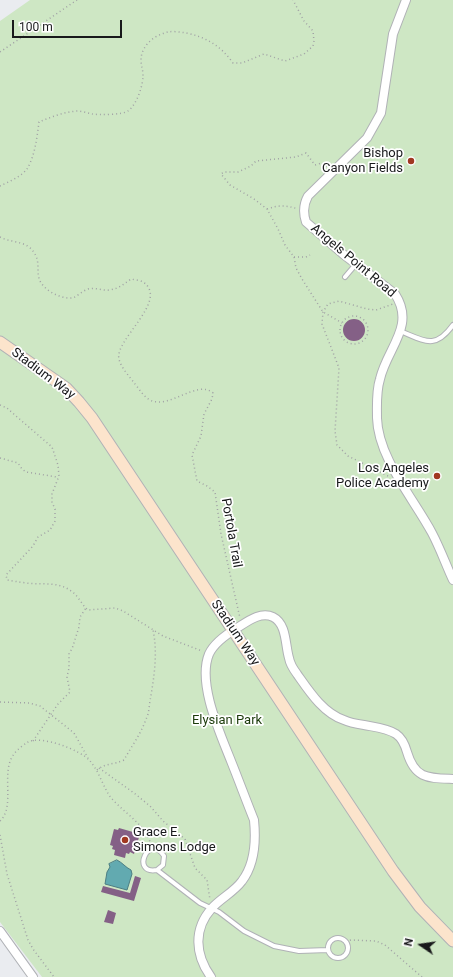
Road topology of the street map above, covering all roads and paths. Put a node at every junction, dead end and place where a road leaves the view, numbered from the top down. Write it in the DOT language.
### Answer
graph roads {
  1 [pos="77,0"];
  2 [pos="293,0"];
  3 [pos="406,0"];
  4 [pos="0,52"];
  5 [pos="335,169"];
  6 [pos="0,186"];
  7 [pos="267,209"];
  8 [pos="304,211"];
  9 [pos="0,237"];
  10 [pos="310,255"];
  11 [pos="294,257"];
  12 [pos="356,264"];
  13 [pos="345,277"];
  14 [pos="400,302"];
  15 [pos="323,312"];
  16 [pos="342,323"];
  17 [pos="453,325"];
  18 [pos="400,332"];
  19 [pos="0,342"];
  20 [pos="0,405"];
  21 [pos="0,458"];
  22 [pos="58,478"];
  23 [pos="401,482"];
  24 [pos="453,580"];
  25 [pos="86,608"];
  26 [pos="237,628"];
  27 [pos="154,630"];
  28 [pos="209,653"];
  29 [pos="0,702"];
  30 [pos="51,714"];
  31 [pos="33,741"];
  32 [pos="89,759"];
  33 [pos="99,768"];
  34 [pos="96,770"];
  35 [pos="453,779"];
  36 [pos="0,821"];
  37 [pos="0,835"];
  38 [pos="153,849"];
  39 [pos="157,870"];
  40 [pos="212,908"];
  41 [pos="0,931"];
  42 [pos="346,941"];
  43 [pos="453,941"];
  44 [pos="328,950"];
  45 [pos="33,977"];
  46 [pos="54,977"];
  47 [pos="211,977"];
  48 [pos="422,977"];
  1 -- 4 [label="path"];
  2 -- 6 [label="path"];
  3 -- 5 [label="street, Angels Point Road"];
  5 -- 7 [label="path"];
  5 -- 8 [label="street, Angels Point Road"];
  7 -- 8 [label="path"];
  7 -- 11 [label="path"];
  8 -- 12 [label="street, Angels Point Road"];
  9 -- 26 [label="path, Portola Trail"];
  10 -- 11 [label="path"];
  11 -- 15 [label="path"];
  12 -- 13 [label="lane"];
  12 -- 14 [label="street, Angels Point Road"];
  14 -- 15 [label="path"];
  14 -- 18 [label="street, Angels Point Road"];
  15 -- 16 [label="path"];
  15 -- 23 [label="path"];
  16 -- 16 [label="path"];
  17 -- 18 [label="lane"];
  18 -- 23 [label="street, Angels Point Road"];
  19 -- 26 [label="main road, Stadium Way"];
  20 -- 22 [label="path"];
  21 -- 22 [label="path"];
  22 -- 25 [label="path"];
  23 -- 24 [label="street, Angels Point Road"];
  25 -- 27 [label="path"];
  25 -- 30 [label="path"];
  26 -- 28 [label="street"];
  26 -- 35 [label="street"];
  26 -- 43 [label="main road, Stadium Way"];
  27 -- 28 [label="path"];
  27 -- 33 [label="path"];
  28 -- 40 [label="street"];
  29 -- 30 [label="path"];
  30 -- 31 [label="path"];
  30 -- 32 [label="path"];
  31 -- 32 [label="path"];
  31 -- 36 [label="path"];
  32 -- 34 [label="path"];
  33 -- 34 [label="path"];
  33 -- 40 [label="path"];
  34 -- 38 [label="path"];
  37 -- 46 [label="path"];
  38 -- 39 [label="lane"];
  38 -- 39 [label="lane"];
  39 -- 40 [label="lane"];
  40 -- 44 [label="lane"];
  40 -- 47 [label="street"];
  41 -- 45 [label="street"];
  42 -- 44 [label="lane"];
  42 -- 44 [label="lane"];
  42 -- 48 [label="path"];
}
